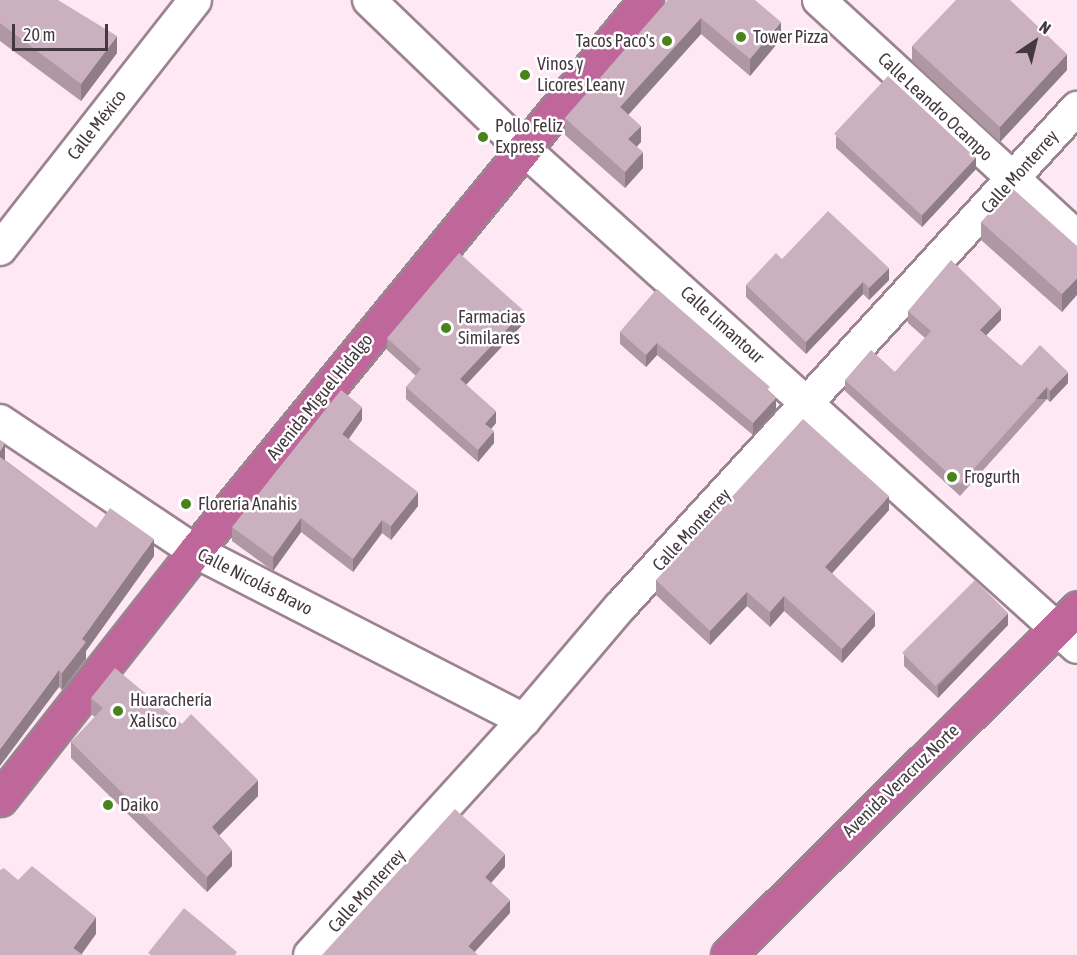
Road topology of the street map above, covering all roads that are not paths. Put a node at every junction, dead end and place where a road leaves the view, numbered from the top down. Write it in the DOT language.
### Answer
graph roads {
  1 [pos="195,0"];
  2 [pos="369,0"];
  3 [pos="646,0"];
  4 [pos="819,0"];
  5 [pos="1077,108"];
  6 [pos="524,148"];
  7 [pos="1014,180"];
  8 [pos="1077,237"];
  9 [pos="0,249"];
  10 [pos="810,402"];
  11 [pos="0,421"];
  12 [pos="195,551"];
  13 [pos="1071,628"];
  14 [pos="524,720"];
  15 [pos="0,799"];
  16 [pos="310,955"];
  17 [pos="728,955"];
  1 -- 9 [label="street, Calle México"];
  2 -- 6 [label="street, Calle Limantour"];
  3 -- 6 [label="highway, Avenida Miguel Hidalgo"];
  4 -- 7 [label="street, Calle Leandro Ocampo"];
  5 -- 7 [label="street, Calle Monterrey"];
  6 -- 10 [label="street, Calle Limantour"];
  6 -- 12 [label="highway, Avenida Miguel Hidalgo"];
  7 -- 8 [label="street, Calle Leandro Ocampo"];
  7 -- 10 [label="street, Calle Monterrey"];
  10 -- 13 [label="street, Calle Limantour"];
  10 -- 14 [label="street, Calle Monterrey"];
  11 -- 12 [label="street, Calle Nicolás Bravo"];
  12 -- 14 [label="street, Calle Nicolás Bravo"];
  12 -- 15 [label="highway, Avenida Miguel Hidalgo"];
  13 -- 17 [label="highway, Avenida Veracruz Norte"];
  14 -- 16 [label="street, Calle Monterrey"];
}
